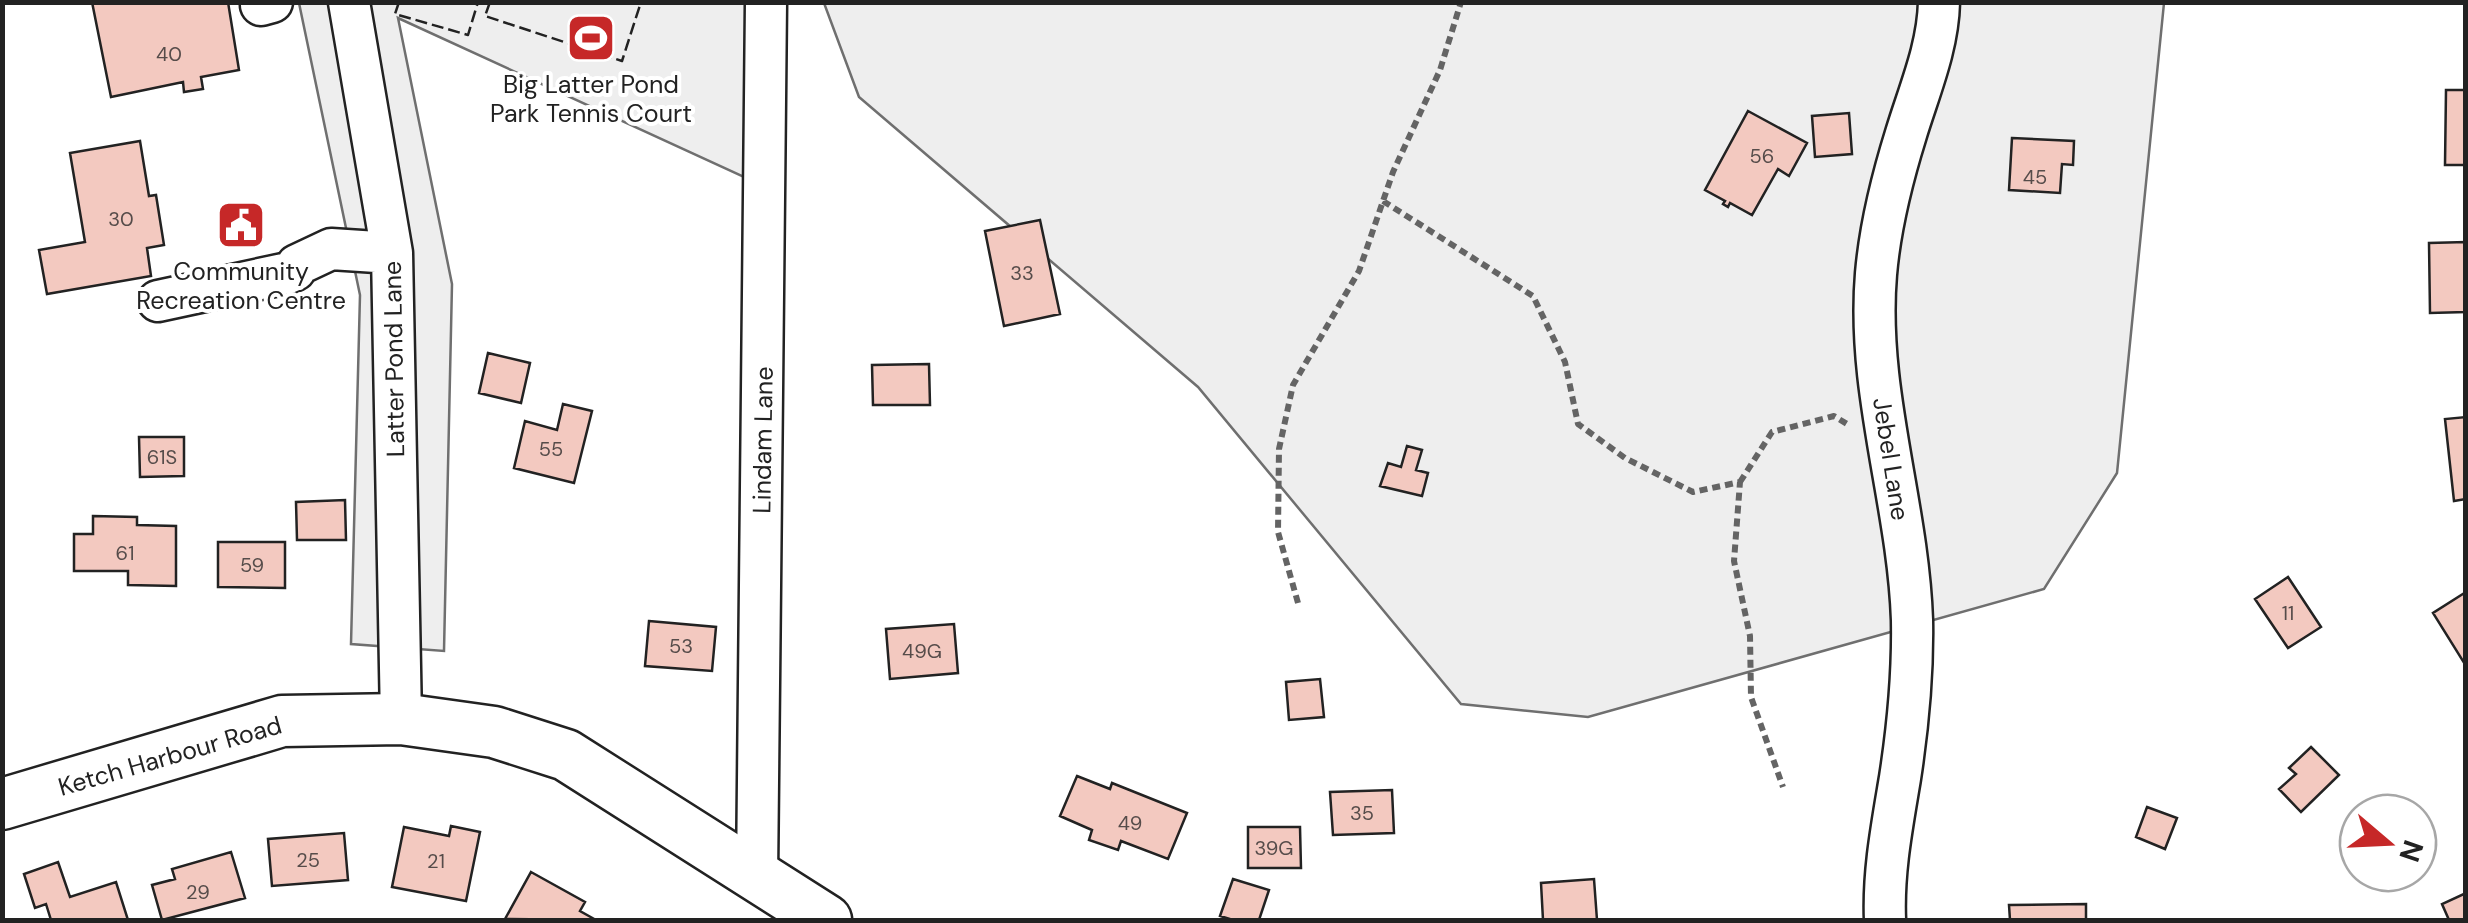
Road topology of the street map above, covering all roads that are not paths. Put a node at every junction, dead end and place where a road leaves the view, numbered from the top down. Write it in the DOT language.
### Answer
graph roads {
  1 [pos="349,2"];
  2 [pos="766,2"];
  3 [pos="1940,2"];
  4 [pos="392,253"];
  5 [pos="158,301"];
  6 [pos="402,719"];
  7 [pos="2,804"];
  8 [pos="758,878"];
  9 [pos="826,920"];
  10 [pos="1885,920"];
  1 -- 4 [label="street, Latter Pond Lane"];
  2 -- 8 [label="street, Lindam Lane"];
  3 -- 10 [label="street, Jebel Lane"];
  4 -- 5 [label="street"];
  4 -- 6 [label="street, Latter Pond Lane"];
  6 -- 7 [label="main road, Ketch Harbour Road"];
  6 -- 8 [label="main road, Ketch Harbour Road"];
  8 -- 9 [label="main road, Ketch Harbour Road"];
}
